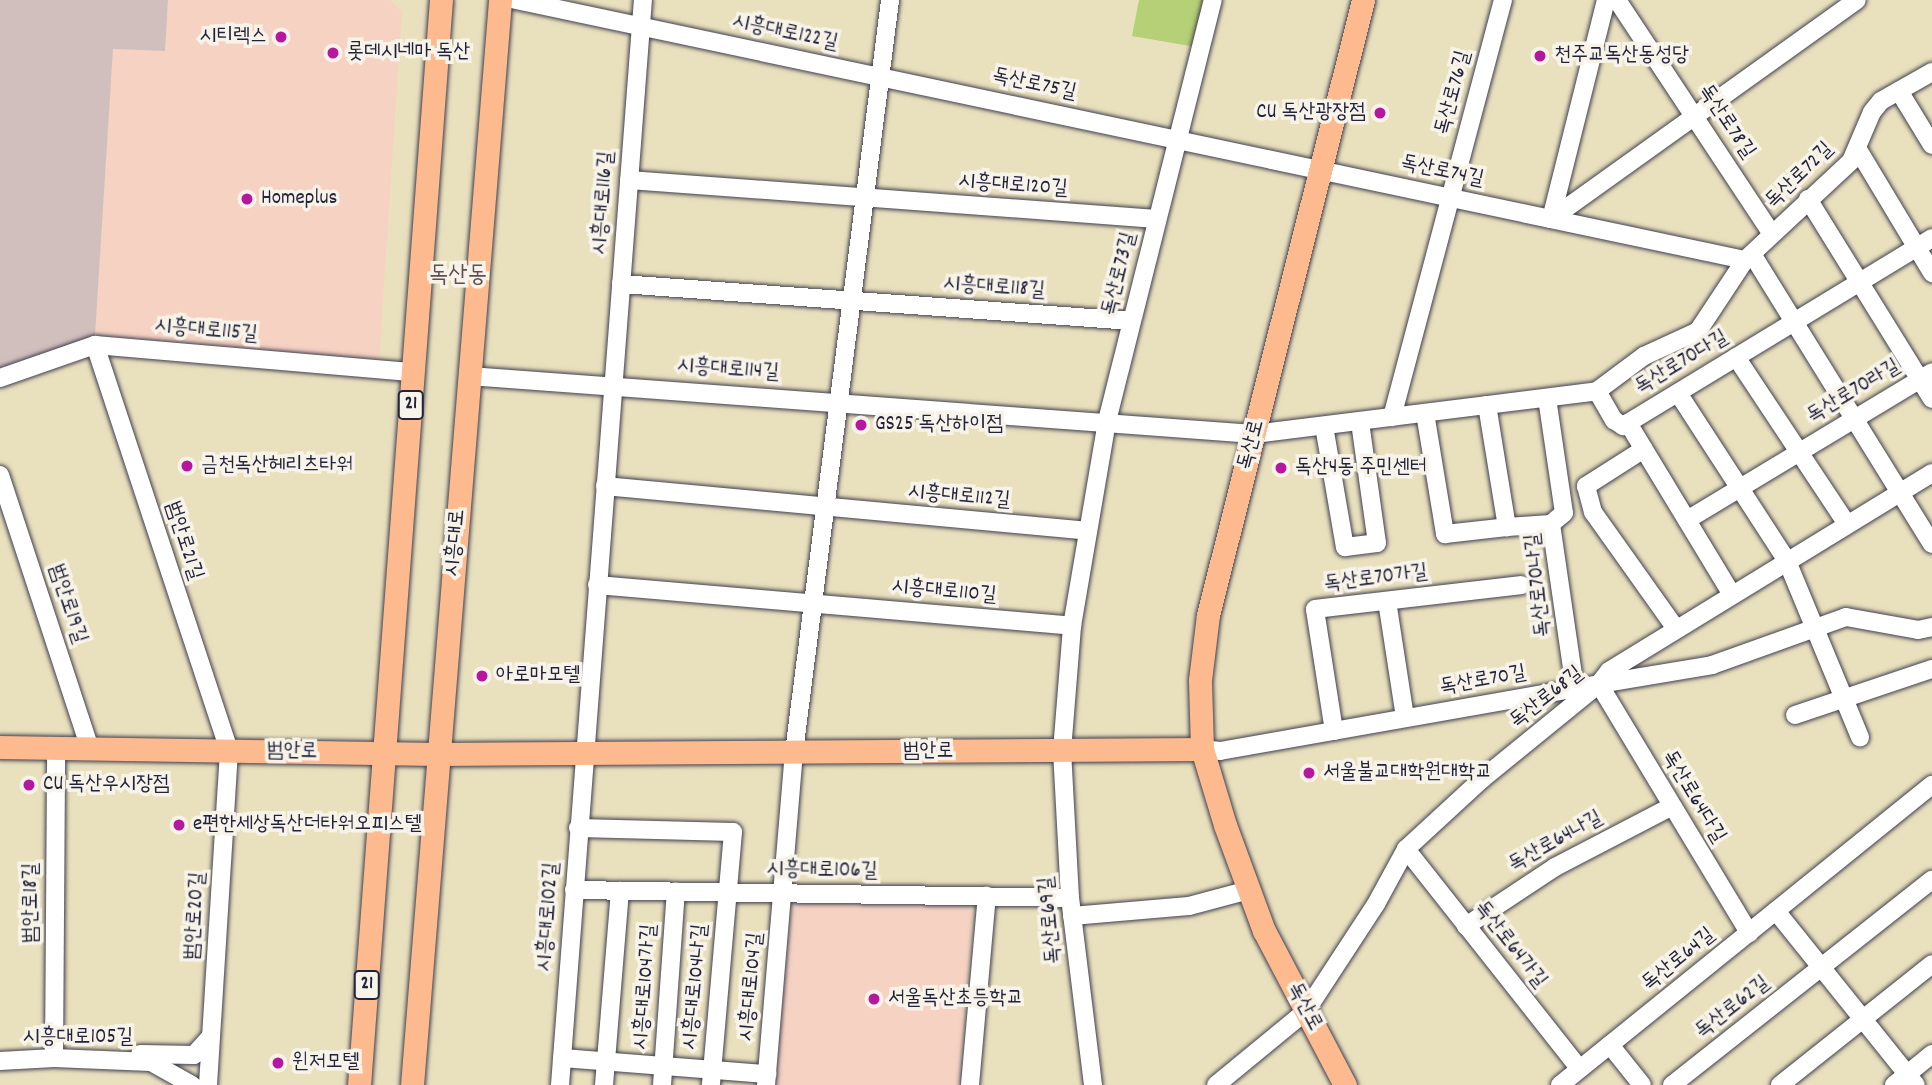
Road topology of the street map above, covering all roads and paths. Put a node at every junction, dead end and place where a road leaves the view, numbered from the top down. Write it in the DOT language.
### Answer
graph roads {
  1 [pos="441,0"];
  2 [pos="500,0"];
  3 [pos="516,0"];
  4 [pos="643,0"];
  5 [pos="890,0"];
  6 [pos="1213,0"];
  7 [pos="1363,0"];
  8 [pos="1503,0"];
  9 [pos="1606,0"];
  10 [pos="1618,0"];
  11 [pos="1857,0"];
  12 [pos="641,26"];
  13 [pos="1932,72"];
  14 [pos="881,76"];
  15 [pos="1899,91"];
  16 [pos="1696,118"];
  17 [pos="1178,138"];
  18 [pos="1932,145"];
  19 [pos="1857,148"];
  20 [pos="1324,169"];
  21 [pos="629,180"];
  22 [pos="1450,197"];
  23 [pos="866,198"];
  24 [pos="1808,199"];
  25 [pos="1157,219"];
  26 [pos="1551,219"];
  27 [pos="1772,234"];
  28 [pos="1924,243"];
  29 [pos="1748,257"];
  30 [pos="1932,273"];
  31 [pos="1859,282"];
  32 [pos="621,284"];
  33 [pos="853,300"];
  34 [pos="1132,321"];
  35 [pos="1795,321"];
  36 [pos="95,345"];
  37 [pos="1736,357"];
  38 [pos="413,372"];
  39 [pos="1926,375"];
  40 [pos="469,376"];
  41 [pos="0,378"];
  42 [pos="613,384"];
  43 [pos="1597,391"];
  44 [pos="1678,393"];
  45 [pos="1546,398"];
  46 [pos="1932,400"];
  47 [pos="839,401"];
  48 [pos="1487,405"];
  49 [pos="1425,413"];
  50 [pos="1392,417"];
  51 [pos="1855,418"];
  52 [pos="1107,421"];
  53 [pos="1360,422"];
  54 [pos="1628,423"];
  55 [pos="1324,426"];
  56 [pos="1254,434"];
  57 [pos="1644,449"];
  58 [pos="1799,452"];
  59 [pos="1932,473"];
  60 [pos="0,475"];
  61 [pos="605,486"];
  62 [pos="1741,489"];
  63 [pos="1900,492"];
  64 [pos="826,507"];
  65 [pos="1687,520"];
  66 [pos="1551,524"];
  67 [pos="1847,524"];
  68 [pos="1507,527"];
  69 [pos="1088,531"];
  70 [pos="1932,544"];
  71 [pos="1787,562"];
  72 [pos="597,585"];
  73 [pos="1522,585"];
  74 [pos="1732,595"];
  75 [pos="1387,601"];
  76 [pos="813,603"];
  77 [pos="1817,625"];
  78 [pos="1072,626"];
  79 [pos="1932,626"];
  80 [pos="1676,629"];
  81 [pos="1932,668"];
  82 [pos="1599,684"];
  83 [pos="1575,688"];
  84 [pos="1845,698"];
  85 [pos="1795,715"];
  86 [pos="1405,717"];
  87 [pos="1334,731"];
  88 [pos="1860,737"];
  89 [pos="0,747"];
  90 [pos="56,748"];
  91 [pos="90,748"];
  92 [pos="1202,749"];
  93 [pos="229,751"];
  94 [pos="1062,751"];
  95 [pos="794,752"];
  96 [pos="384,753"];
  97 [pos="584,753"];
  98 [pos="439,754"];
  99 [pos="1932,785"];
  100 [pos="1672,806"];
  101 [pos="578,828"];
  102 [pos="1406,849"];
  103 [pos="1932,880"];
  104 [pos="574,890"];
  105 [pos="1249,890"];
  106 [pos="620,891"];
  107 [pos="676,891"];
  108 [pos="727,892"];
  109 [pos="782,893"];
  110 [pos="987,897"];
  111 [pos="1071,907"];
  112 [pos="1776,911"];
  113 [pos="1466,926"];
  114 [pos="1749,933"];
  115 [pos="1932,964"];
  116 [pos="1822,968"];
  117 [pos="1306,1011"];
  118 [pos="1864,1019"];
  119 [pos="211,1036"];
  120 [pos="1610,1045"];
  121 [pos="1932,1054"];
  122 [pos="54,1058"];
  123 [pos="562,1058"];
  124 [pos="121,1059"];
  125 [pos="0,1061"];
  126 [pos="606,1061"];
  127 [pos="663,1066"];
  128 [pos="1580,1069"];
  129 [pos="711,1077"];
  130 [pos="766,1079"];
  131 [pos="1906,1081"];
  132 [pos="192,1085"];
  133 [pos="208,1085"];
  134 [pos="359,1085"];
  135 [pos="412,1085"];
  136 [pos="560,1085"];
  137 [pos="604,1085"];
  138 [pos="662,1085"];
  139 [pos="970,1085"];
  140 [pos="1093,1085"];
  141 [pos="1216,1085"];
  142 [pos="1345,1085"];
  143 [pos="1560,1085"];
  144 [pos="1642,1085"];
  145 [pos="1672,1085"];
  146 [pos="1780,1085"];
  1 -- 38 [label="main road, 21"];
  2 -- 40 [label="main road, 시흥대로"];
  3 -- 12 [label="street, 시흥대로122길"];
  4 -- 12 [label="street, 시흥대로116길"];
  5 -- 14 [label="street"];
  6 -- 17 [label="street"];
  7 -- 20 [label="main road, 독산로"];
  8 -- 22 [label="street, 독산로76길"];
  9 -- 26 [label="street"];
  10 -- 16 [label="street, 독산로78길"];
  11 -- 16 [label="street"];
  12 -- 14 [label="street, 시흥대로122길"];
  12 -- 21 [label="street, 시흥대로116길"];
  13 -- 15 [label="street, 독산로72길"];
  14 -- 17 [label="street, 독산로75길"];
  14 -- 23 [label="street"];
  15 -- 18 [label="street"];
  15 -- 19 [label="street, 독산로72길"];
  16 -- 26 [label="street"];
  16 -- 27 [label="street, 독산로78길"];
  17 -- 20 [label="street, 독산로75길"];
  17 -- 25 [label="street, 독산로73길"];
  19 -- 24 [label="street, 독산로72길"];
  19 -- 28 [label="street"];
  20 -- 22 [label="street, 독산로74길"];
  20 -- 56 [label="main road, 독산로"];
  21 -- 23 [label="street, 시흥대로120길"];
  21 -- 32 [label="street, 시흥대로116길"];
  22 -- 26 [label="street, 독산로74길"];
  22 -- 50 [label="street"];
  23 -- 25 [label="street, 시흥대로120길"];
  23 -- 33 [label="street"];
  24 -- 27 [label="street, 독산로72길"];
  24 -- 31 [label="street"];
  25 -- 34 [label="street, 독산로73길"];
  26 -- 29 [label="street, 독산로74길"];
  27 -- 29 [label="street, 독산로72길"];
  28 -- 30 [label="street"];
  28 -- 31 [label="street, 독산로70다길"];
  29 -- 35 [label="street"];
  29 -- 43 [label="street, 독산로72길"];
  31 -- 35 [label="street, 독산로70다길"];
  31 -- 39 [label="street"];
  32 -- 33 [label="street, 시흥대로118길"];
  32 -- 42 [label="street, 시흥대로116길"];
  33 -- 34 [label="street, 시흥대로118길"];
  33 -- 47 [label="street"];
  34 -- 52 [label="street, 독산로73길"];
  35 -- 37 [label="street, 독산로70다길"];
  35 -- 51 [label="street"];
  36 -- 38 [label="street, 시흥대로115길"];
  36 -- 41 [label="street, 시흥대로115길"];
  36 -- 93 [label="street, 범안로21길"];
  37 -- 44 [label="street, 독산로70다길"];
  37 -- 58 [label="street, 독산로70라길"];
  38 -- 96 [label="main road, 21"];
  39 -- 46 [label="street"];
  39 -- 51 [label="street, 독산로70라길"];
  40 -- 42 [label="street, 시흥대로114길"];
  40 -- 98 [label="main road, 시흥대로"];
  42 -- 47 [label="street, 시흥대로114길"];
  42 -- 61 [label="street"];
  43 -- 45 [label="street, 독산로72길"];
  43 -- 54 [label="street"];
  44 -- 54 [label="street, 독산로70다길"];
  44 -- 62 [label="street"];
  45 -- 48 [label="street, 독산로72길"];
  45 -- 66 [label="street, 독산로70나길"];
  47 -- 52 [label="street"];
  47 -- 64 [label="street"];
  48 -- 49 [label="street, 독산로72길"];
  48 -- 68 [label="street"];
  49 -- 50 [label="street, 독산로72길"];
  49 -- 68 [label="street"];
  50 -- 53 [label="street, 독산로72길"];
  51 -- 58 [label="street, 독산로70라길"];
  51 -- 63 [label="street"];
  52 -- 56 [label="street"];
  52 -- 69 [label="street, 독산로73길"];
  53 -- 55 [label="street, 독산로72길"];
  53 -- 55 [label="street"];
  54 -- 57 [label="street, 독산로70다길"];
  55 -- 56 [label="street, 독산로72길"];
  56 -- 92 [label="main road, 독산로"];
  57 -- 65 [label="street, 독산로70다길"];
  57 -- 80 [label="street"];
  58 -- 62 [label="street, 독산로70라길"];
  58 -- 67 [label="street"];
  59 -- 63 [label="street"];
  60 -- 91 [label="street, 범안로19길"];
  61 -- 64 [label="street, 시흥대로112길"];
  61 -- 72 [label="street"];
  62 -- 65 [label="street, 독산로70라길"];
  62 -- 71 [label="street"];
  63 -- 67 [label="street"];
  63 -- 70 [label="street"];
  64 -- 69 [label="street, 시흥대로112길"];
  64 -- 76 [label="street"];
  65 -- 74 [label="street, 독산로70다길"];
  66 -- 68 [label="street"];
  66 -- 83 [label="street, 독산로70나길"];
  67 -- 71 [label="street"];
  69 -- 78 [label="street, 독산로73길"];
  71 -- 74 [label="street"];
  71 -- 77 [label="street"];
  72 -- 76 [label="street, 시흥대로110길"];
  72 -- 97 [label="street"];
  73 -- 75 [label="street, 독산로70가길"];
  74 -- 80 [label="street"];
  75 -- 86 [label="street"];
  75 -- 87 [label="street, 독산로70가길"];
  76 -- 78 [label="street, 시흥대로110길"];
  76 -- 95 [label="street"];
  77 -- 79 [label="street, 독산로68길"];
  77 -- 82 [label="street, 독산로68길"];
  77 -- 84 [label="street"];
  78 -- 94 [label="street"];
  80 -- 82 [label="street"];
  81 -- 84 [label="street"];
  82 -- 83 [label="street, 독산로70길"];
  82 -- 100 [label="street, 독산로64다길"];
  82 -- 102 [label="street, 독산로68길"];
  83 -- 86 [label="street, 독산로70길"];
  84 -- 85 [label="street"];
  84 -- 88 [label="street"];
  86 -- 87 [label="street, 독산로70길"];
  87 -- 92 [label="street, 독산로70길"];
  89 -- 90 [label="main road, 범안로"];
  90 -- 91 [label="main road, 범안로"];
  90 -- 122 [label="street, 범안로18길"];
  91 -- 93 [label="main road, 범안로"];
  92 -- 94 [label="main road, 범안로"];
  92 -- 105 [label="main road, 독산로"];
  93 -- 96 [label="main road, 범안로"];
  93 -- 119 [label="street, 범안로20길"];
  94 -- 95 [label="main road, 범안로"];
  94 -- 111 [label="street, 독산로69길"];
  95 -- 97 [label="main road, 범안로"];
  95 -- 109 [label="street"];
  96 -- 98 [label="main road, 범안로"];
  96 -- 134 [label="main road, 21"];
  97 -- 98 [label="main road, 범안로"];
  97 -- 101 [label="street, 시흥대로102길"];
  98 -- 135 [label="main road, 시흥대로"];
  99 -- 112 [label="street, 독산로64길"];
  100 -- 113 [label="street, 독산로64나길"];
  100 -- 114 [label="street, 독산로64다길"];
  101 -- 104 [label="street, 시흥대로102길"];
  101 -- 108 [label="street, 시흥대로104나길"];
  102 -- 113 [label="street, 독산로64가길"];
  102 -- 117 [label="street, 독산로68길"];
  103 -- 116 [label="street, 독산로62길"];
  104 -- 106 [label="street, 시흥대로106길"];
  104 -- 123 [label="street, 시흥대로102길"];
  105 -- 111 [label="street"];
  105 -- 117 [label="main road, 독산로"];
  106 -- 107 [label="street, 시흥대로106길"];
  106 -- 126 [label="street"];
  107 -- 108 [label="street, 시흥대로106길"];
  107 -- 127 [label="street, 시흥대로104가길"];
  108 -- 109 [label="street, 시흥대로106길"];
  108 -- 129 [label="street, 시흥대로104나길"];
  109 -- 110 [label="street, 시흥대로106길"];
  109 -- 130 [label="street, 시흥대로104길"];
  110 -- 111 [label="street, 시흥대로106길"];
  110 -- 139 [label="street"];
  111 -- 140 [label="street, 독산로69길"];
  112 -- 114 [label="street, 독산로64길"];
  112 -- 116 [label="street"];
  113 -- 128 [label="street, 독산로64가길"];
  114 -- 120 [label="street, 독산로64길"];
  115 -- 118 [label="street"];
  116 -- 118 [label="street"];
  116 -- 145 [label="street, 독산로62길"];
  117 -- 141 [label="street, 독산로68길"];
  117 -- 142 [label="main road, 독산로"];
  118 -- 131 [label="street"];
  118 -- 146 [label="street"];
  119 -- 124 [label="street"];
  119 -- 133 [label="street, 범안로20길"];
  120 -- 128 [label="street, 독산로64길"];
  120 -- 144 [label="street"];
  121 -- 131 [label="street"];
  122 -- 124 [label="street, 시흥대로105길"];
  122 -- 125 [label="street, 시흥대로105길"];
  123 -- 126 [label="street"];
  123 -- 136 [label="street, 시흥대로102길"];
  124 -- 132 [label="street, 시흥대로105길"];
  126 -- 127 [label="street"];
  126 -- 137 [label="street"];
  127 -- 129 [label="street"];
  127 -- 138 [label="street, 시흥대로104가길"];
  128 -- 143 [label="street, 독산로64길"];
  129 -- 130 [label="street"];
}
